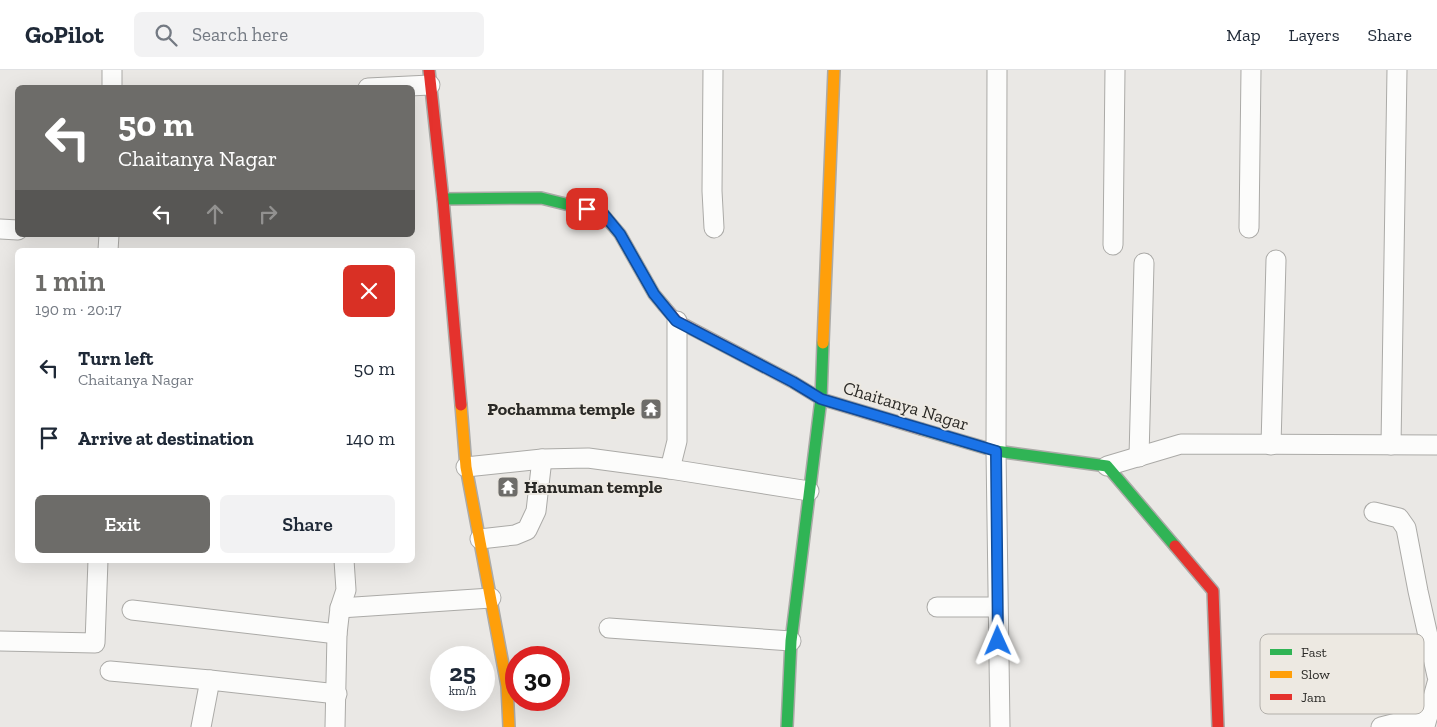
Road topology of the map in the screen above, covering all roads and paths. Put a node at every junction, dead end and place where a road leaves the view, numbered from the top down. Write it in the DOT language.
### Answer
graph roads {
  1 [pos="112,70"];
  2 [pos="713,70"];
  3 [pos="834,70"];
  4 [pos="997,70"];
  5 [pos="1115,70"];
  6 [pos="1251,70"];
  7 [pos="1396,70"];
  8 [pos="430,78"];
  9 [pos="112,85"];
  10 [pos="387,85"];
  11 [pos="443,199"];
  12 [pos="714,228"];
  13 [pos="1249,228"];
  14 [pos="0,229"];
  15 [pos="15,230"];
  16 [pos="1113,245"];
  17 [pos="1276,260"];
  18 [pos="1144,263"];
  19 [pos="676,321"];
  20 [pos="821,399"];
  21 [pos="1272,445"];
  22 [pos="1391,445"];
  23 [pos="1437,445"];
  24 [pos="996,451"];
  25 [pos="1139,457"];
  26 [pos="542,459"];
  27 [pos="1107,466"];
  28 [pos="466,467"];
  29 [pos="670,469"];
  30 [pos="809,491"];
  31 [pos="1374,512"];
  32 [pos="480,539"];
  33 [pos="98,563"];
  34 [pos="344,563"];
  35 [pos="491,598"];
  36 [pos="937,607"];
  37 [pos="997,607"];
  38 [pos="340,608"];
  39 [pos="132,610"];
  40 [pos="609,628"];
  41 [pos="337,634"];
  42 [pos="0,641"];
  43 [pos="791,641"];
  44 [pos="110,671"];
  45 [pos="1437,676"];
  46 [pos="210,680"];
  47 [pos="1437,684"];
  48 [pos="337,694"];
  49 [pos="1426,721"];
  50 [pos="201,727"];
  51 [pos="335,727"];
  52 [pos="509,727"];
  53 [pos="787,727"];
  54 [pos="1000,727"];
  55 [pos="1218,727"];
  56 [pos="1381,727"];
  1 -- 9 [label="street"];
  2 -- 12 [label="street"];
  3 -- 20 [label="street"];
  4 -- 24 [label="street"];
  5 -- 16 [label="street"];
  6 -- 13 [label="street"];
  7 -- 22 [label="street"];
  8 -- 10 [label="street"];
  8 -- 11 [label="street"];
  11 -- 19 [label="street, Chaitanya Nagar"];
  11 -- 28 [label="street"];
  14 -- 15 [label="street"];
  17 -- 21 [label="street"];
  18 -- 25 [label="street"];
  19 -- 20 [label="street, Chaitanya Nagar"];
  19 -- 29 [label="street"];
  20 -- 24 [label="street, Chaitanya Nagar"];
  20 -- 30 [label="street"];
  21 -- 22 [label="street"];
  21 -- 25 [label="street"];
  22 -- 23 [label="street"];
  24 -- 27 [label="street, Chaitanya Nagar"];
  24 -- 37 [label="street"];
  25 -- 27 [label="street"];
  26 -- 28 [label="street"];
  26 -- 29 [label="street"];
  26 -- 32 [label="street"];
  27 -- 55 [label="street"];
  28 -- 32 [label="street"];
  29 -- 30 [label="street"];
  30 -- 43 [label="street"];
  31 -- 45 [label="street"];
  32 -- 35 [label="street"];
  33 -- 42 [label="street"];
  34 -- 38 [label="street"];
  35 -- 38 [label="street"];
  35 -- 52 [label="street"];
  36 -- 37 [label="street"];
  37 -- 54 [label="street"];
  38 -- 41 [label="street"];
  39 -- 41 [label="street"];
  40 -- 43 [label="street"];
  41 -- 48 [label="street"];
  43 -- 53 [label="street"];
  44 -- 46 [label="street"];
  46 -- 48 [label="street"];
  46 -- 50 [label="street"];
  47 -- 49 [label="street"];
  48 -- 51 [label="street"];
  49 -- 56 [label="street"];
}
